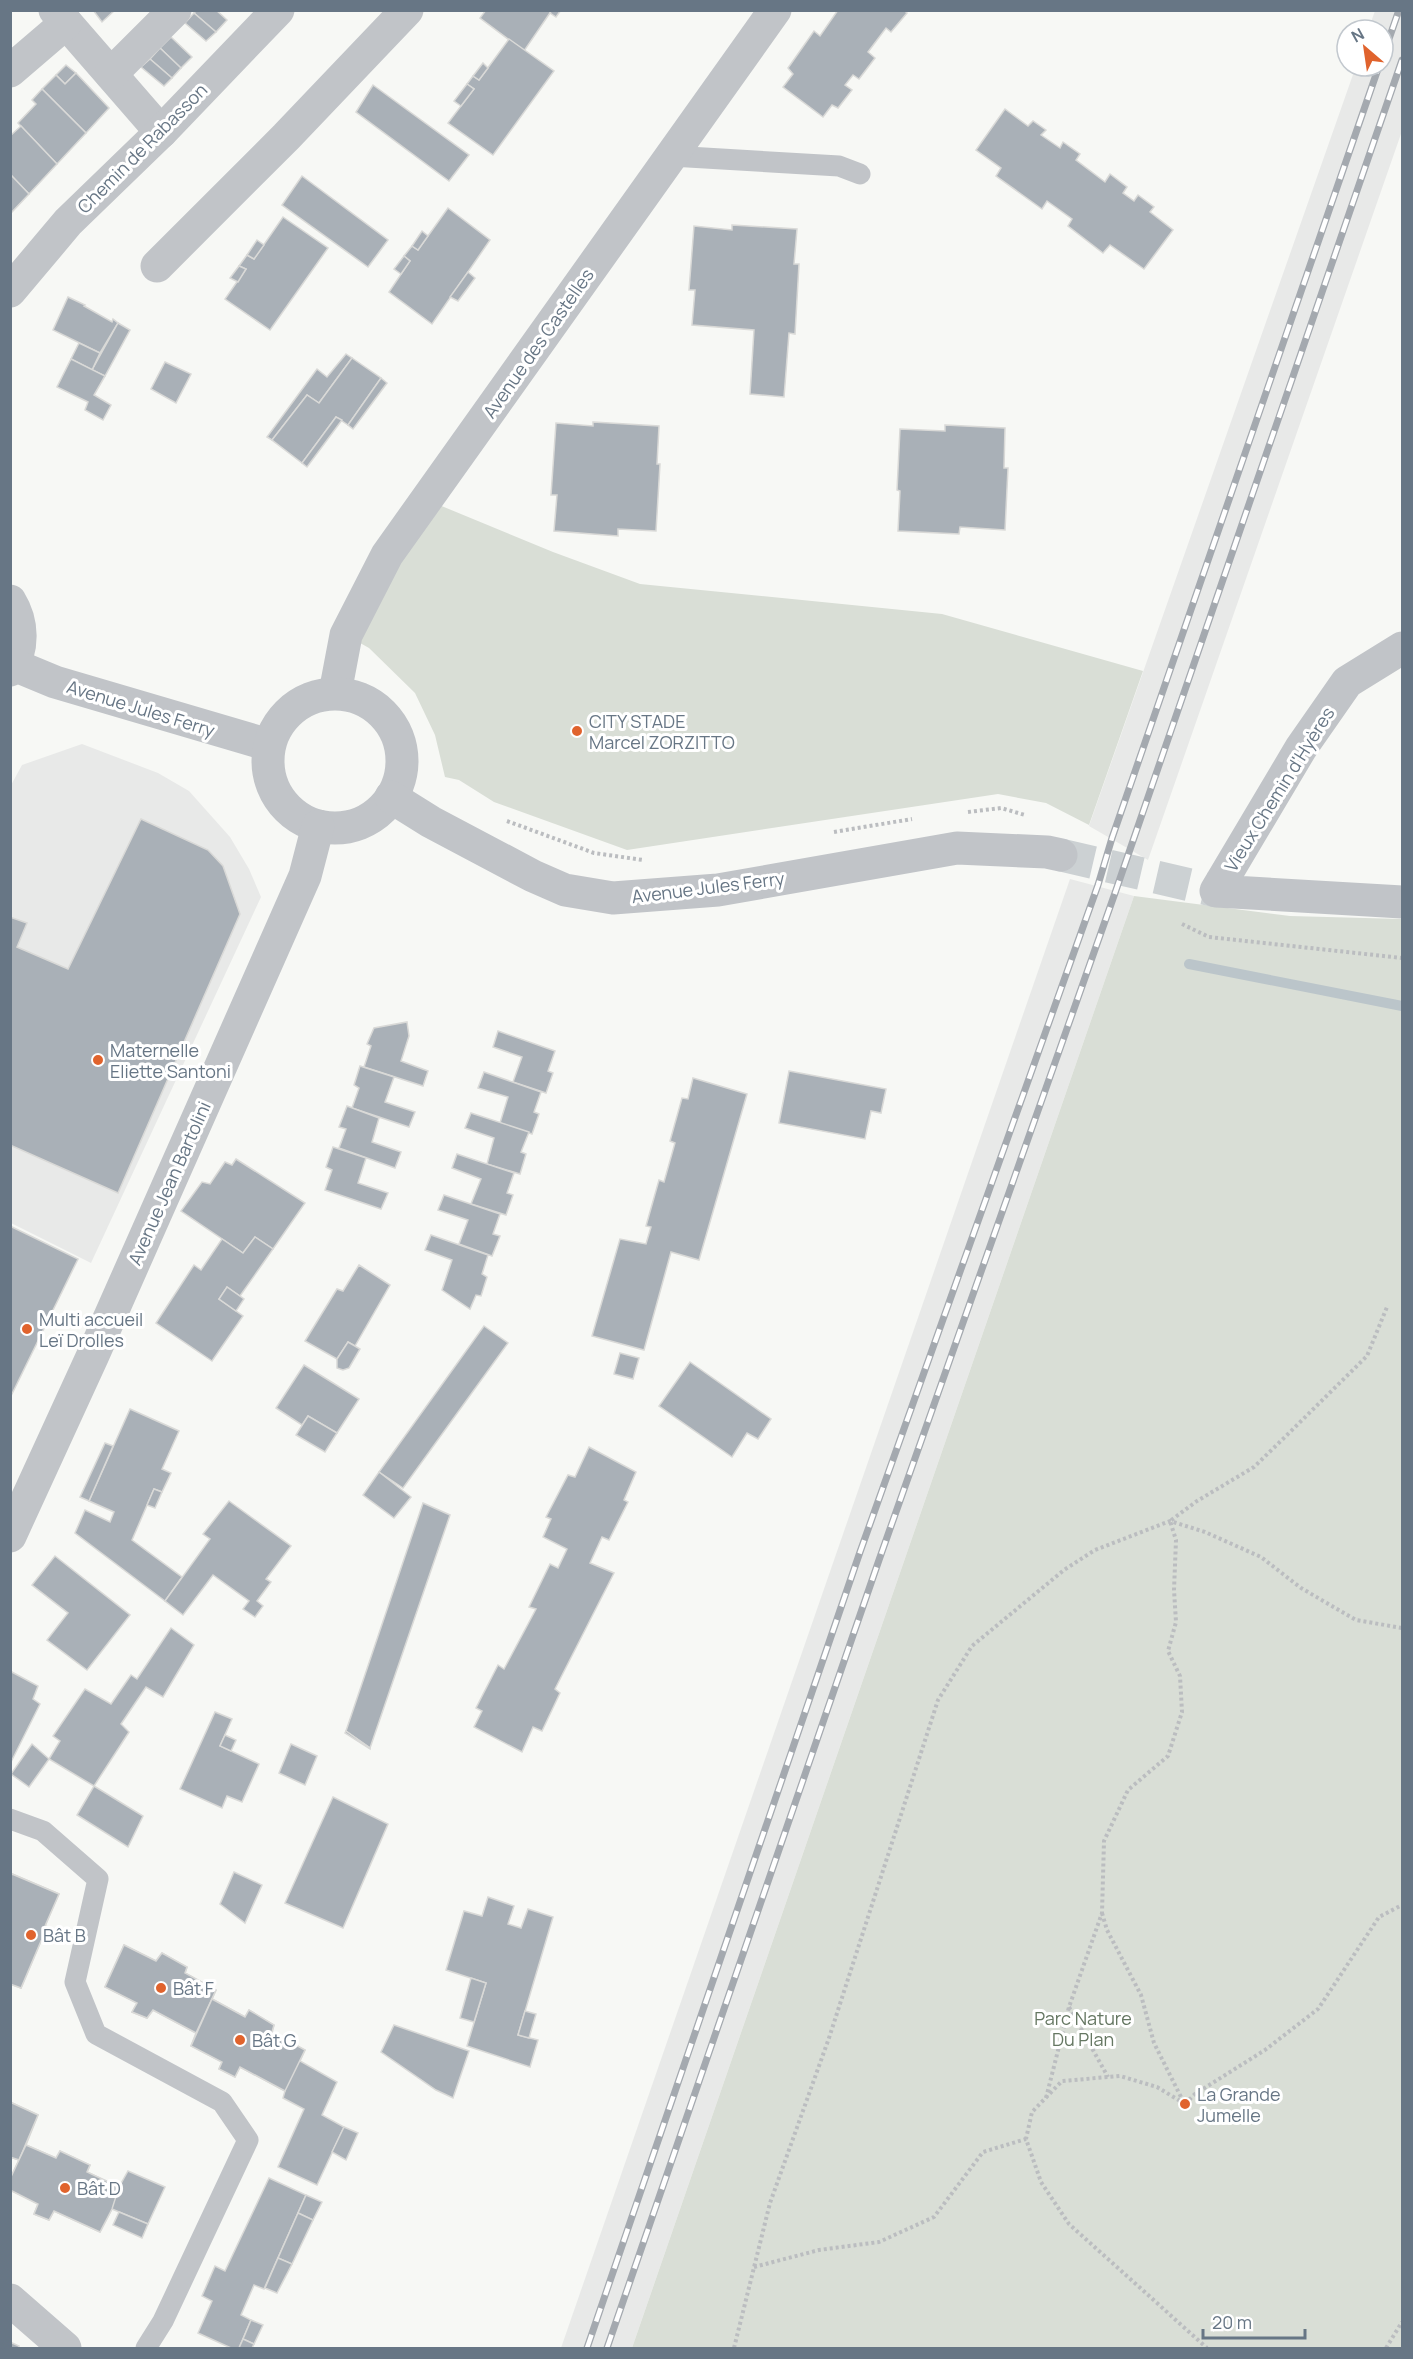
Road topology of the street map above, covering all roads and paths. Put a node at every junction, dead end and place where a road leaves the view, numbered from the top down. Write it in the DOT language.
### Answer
graph roads {
  1 [pos="175,10"];
  2 [pos="278,10"];
  3 [pos="408,10"];
  4 [pos="775,10"];
  5 [pos="61,17"];
  6 [pos="10,71"];
  7 [pos="111,74"];
  8 [pos="160,132"];
  9 [pos="671,156"];
  10 [pos="860,174"];
  11 [pos="157,266"];
  12 [pos="10,291"];
  13 [pos="10,601"];
  14 [pos="1402,648"];
  15 [pos="12,667"];
  16 [pos="335,693"];
  17 [pos="269,745"];
  18 [pos="391,797"];
  19 [pos="966,812"];
  20 [pos="1029,816"];
  21 [pos="918,818"];
  22 [pos="500,819"];
  23 [pos="318,826"];
  24 [pos="827,834"];
  25 [pos="1054,854"];
  26 [pos="647,860"];
  27 [pos="1402,902"];
  28 [pos="1182,924"];
  29 [pos="1402,958"];
  30 [pos="1387,1307"];
  31 [pos="1170,1521"];
  32 [pos="10,1536"];
  33 [pos="1402,1628"];
  34 [pos="10,1819"];
  35 [pos="1402,1905"];
  36 [pos="1102,1913"];
  37 [pos="1069,2007"];
  38 [pos="1108,2077"];
  39 [pos="1046,2098"];
  40 [pos="1185,2104"];
  41 [pos="1026,2139"];
  42 [pos="753,2267"];
  43 [pos="10,2300"];
  44 [pos="1402,2322"];
  45 [pos="65,2349"];
  46 [pos="146,2349"];
  47 [pos="734,2349"];
  48 [pos="1207,2349"];
  49 [pos="1386,2349"];
  1 -- 7 [label="street"];
  2 -- 8 [label="street, Chemin de Rabasson"];
  3 -- 11 [label="street"];
  4 -- 9 [label="street, Avenue des Castelles"];
  5 -- 6 [label="street"];
  5 -- 7 [label="street"];
  7 -- 8 [label="street"];
  8 -- 12 [label="street, Chemin de Rabasson"];
  9 -- 10 [label="lane"];
  9 -- 16 [label="street, Avenue des Castelles"];
  13 -- 15 [label="street"];
  14 -- 27 [label="street, Vieux Chemin d'Hyères"];
  15 -- 17 [label="street, Avenue Jules Ferry"];
  16 -- 17 [label="street"];
  16 -- 18 [label="street"];
  17 -- 23 [label="street"];
  18 -- 23 [label="street"];
  18 -- 25 [label="street, Avenue Jules Ferry"];
  19 -- 20 [label="path"];
  21 -- 24 [label="path"];
  22 -- 26 [label="path"];
  23 -- 32 [label="street, Avenue Jean Bartolini"];
  28 -- 29 [label="path"];
  30 -- 31 [label="path"];
  31 -- 33 [label="path"];
  31 -- 36 [label="path"];
  31 -- 42 [label="path"];
  34 -- 46 [label="lane"];
  35 -- 40 [label="path"];
  36 -- 37 [label="path"];
  36 -- 40 [label="path"];
  37 -- 38 [label="path"];
  37 -- 39 [label="path"];
  38 -- 39 [label="path"];
  38 -- 40 [label="path"];
  39 -- 41 [label="path"];
  41 -- 42 [label="path"];
  41 -- 48 [label="path"];
  42 -- 47 [label="path"];
  43 -- 45 [label="street"];
  44 -- 49 [label="path"];
}
